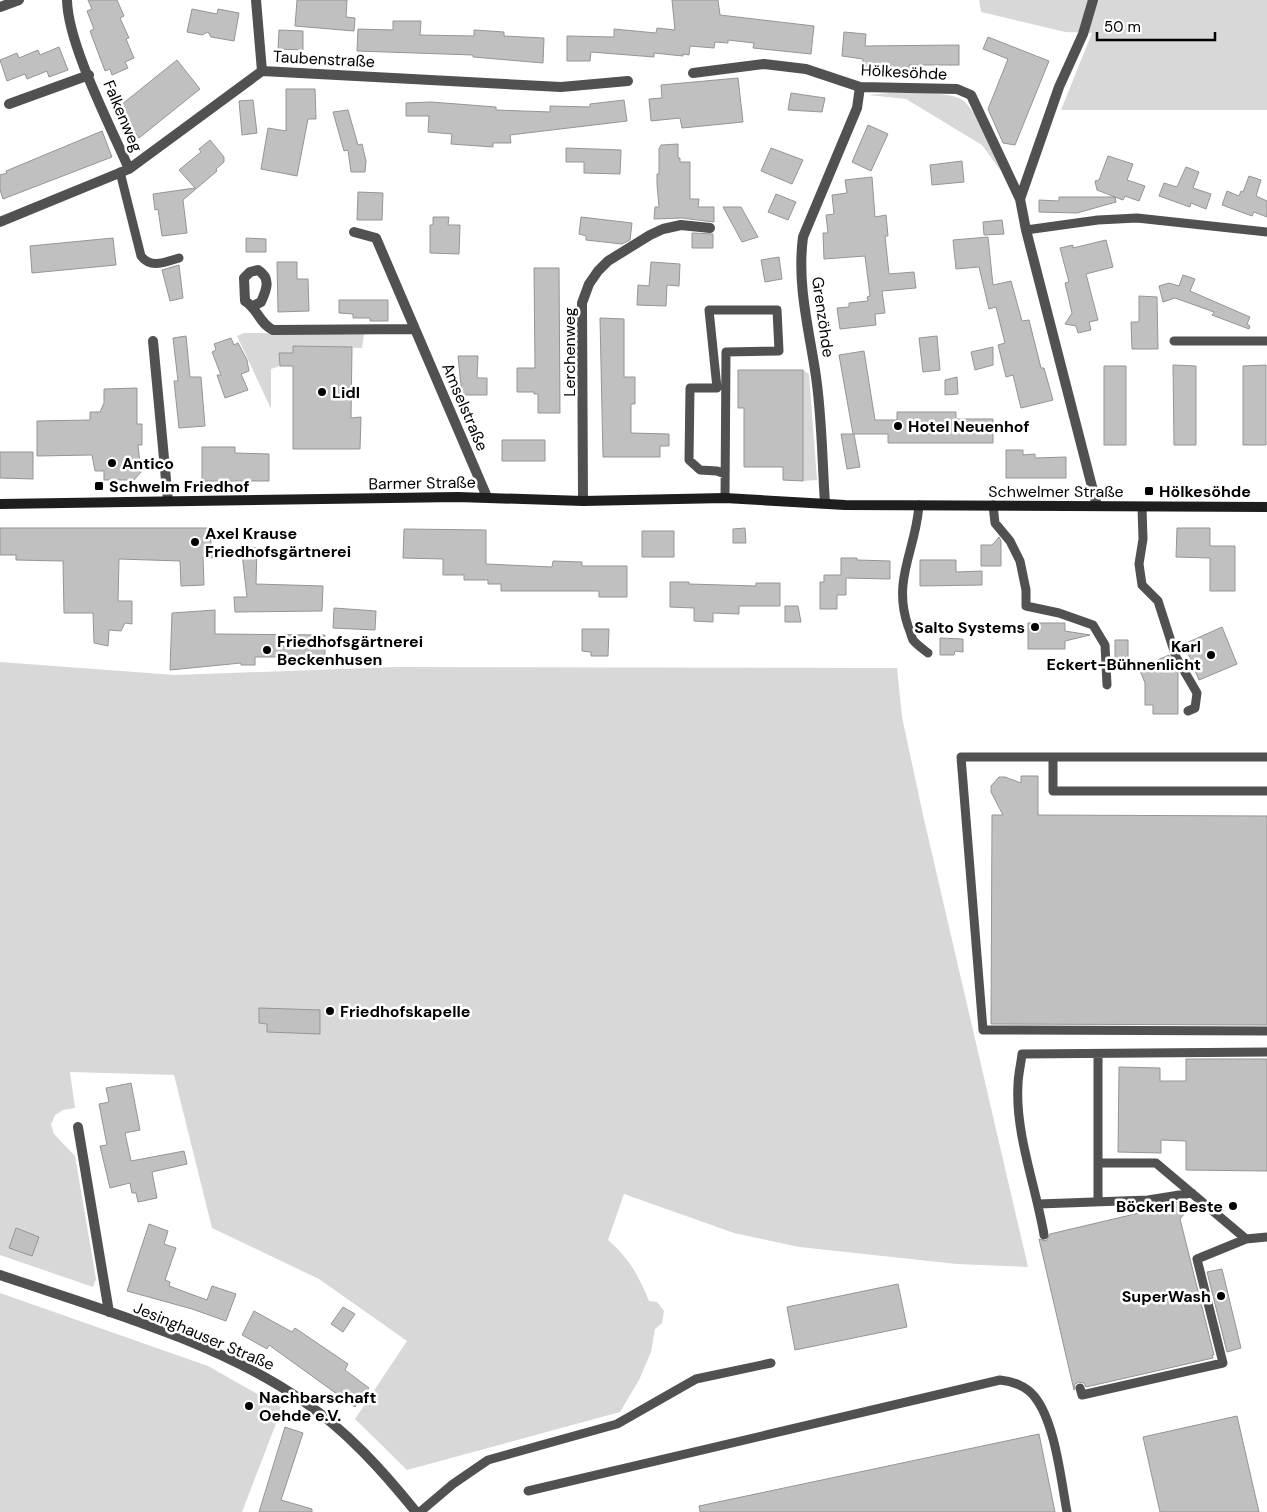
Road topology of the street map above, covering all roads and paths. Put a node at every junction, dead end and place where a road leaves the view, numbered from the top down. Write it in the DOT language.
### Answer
graph roads {
  1 [pos="19,0"];
  2 [pos="67,0"];
  3 [pos="256,0"];
  4 [pos="1093,0"];
  5 [pos="0,7"];
  6 [pos="262,71"];
  7 [pos="693,73"];
  8 [pos="89,75"];
  9 [pos="628,81"];
  10 [pos="860,87"];
  11 [pos="9,104"];
  12 [pos="125,170"];
  13 [pos="1020,199"];
  14 [pos="0,222"];
  15 [pos="710,228"];
  16 [pos="1026,230"];
  17 [pos="354,232"];
  18 [pos="1267,232"];
  19 [pos="179,258"];
  20 [pos="253,306"];
  21 [pos="415,329"];
  22 [pos="153,341"];
  23 [pos="1174,341"];
  24 [pos="1267,341"];
  25 [pos="722,389"];
  26 [pos="725,474"];
  27 [pos="487,497"];
  28 [pos="725,498"];
  29 [pos="168,501"];
  30 [pos="583,501"];
  31 [pos="825,503"];
  32 [pos="0,504"];
  33 [pos="845,505"];
  34 [pos="919,505"];
  35 [pos="993,506"];
  36 [pos="1097,506"];
  37 [pos="1142,506"];
  38 [pos="1267,507"];
  39 [pos="928,653"];
  40 [pos="1107,685"];
  41 [pos="1188,711"];
  42 [pos="1053,757"];
  43 [pos="1267,757"];
  44 [pos="1267,791"];
  45 [pos="1267,1031"];
  46 [pos="1267,1052"];
  47 [pos="1098,1054"];
  48 [pos="78,1127"];
  49 [pos="1098,1163"];
  50 [pos="1192,1194"];
  51 [pos="1098,1201"];
  52 [pos="1039,1204"];
  53 [pos="1044,1235"];
  54 [pos="1267,1237"];
  55 [pos="1246,1239"];
  56 [pos="0,1275"];
  57 [pos="109,1312"];
  58 [pos="771,1363"];
  59 [pos="1080,1388"];
  60 [pos="528,1491"];
  61 [pos="416,1512"];
  62 [pos="420,1512"];
  63 [pos="1067,1512"];
  1 -- 5 [label="street"];
  2 -- 8 [label="street, Falkenweg"];
  3 -- 6 [label="street"];
  4 -- 13 [label="street"];
  6 -- 9 [label="street, Taubenstraße"];
  6 -- 12 [label="street, Taubenstraße"];
  7 -- 10 [label="street, Hölkesöhde"];
  8 -- 11 [label="street, Falkenweg"];
  8 -- 12 [label="street, Falkenweg"];
  10 -- 13 [label="street, Hölkesöhde"];
  10 -- 31 [label="street, Grenzöhde"];
  12 -- 14 [label="street, Taubenstraße"];
  12 -- 19 [label="lane"];
  13 -- 16 [label="street, Hölkesöhde"];
  15 -- 30 [label="street, Lerchenweg"];
  16 -- 18 [label="lane"];
  16 -- 36 [label="street, Hölkesöhde"];
  17 -- 21 [label="street, Amselstraße"];
  20 -- 21 [label="street"];
  21 -- 27 [label="street, Amselstraße"];
  22 -- 29 [label="street"];
  23 -- 24 [label="lane"];
  25 -- 25 [label="lane"];
  25 -- 26 [label="lane"];
  25 -- 26 [label="lane"];
  26 -- 28 [label="lane"];
  27 -- 29 [label="main road, Barmer Straße"];
  27 -- 30 [label="main road, Barmer Straße"];
  28 -- 30 [label="main road, Barmer Straße"];
  28 -- 31 [label="main road, Barmer Straße"];
  29 -- 32 [label="main road, Barmer Straße"];
  31 -- 33 [label="main road, Barmer Straße"];
  33 -- 34 [label="main road, Schwelmer Straße"];
  34 -- 35 [label="main road, Schwelmer Straße"];
  34 -- 39 [label="lane"];
  35 -- 36 [label="main road, Schwelmer Straße"];
  35 -- 40 [label="lane"];
  36 -- 37 [label="main road, Schwelmer Straße"];
  37 -- 38 [label="main road, Schwelmer Straße"];
  37 -- 41 [label="lane"];
  42 -- 43 [label="lane"];
  42 -- 44 [label="lane"];
  42 -- 45 [label="lane"];
  46 -- 47 [label="lane"];
  47 -- 49 [label="lane"];
  47 -- 52 [label="lane"];
  48 -- 57 [label="street, Jesinghauser Straße"];
  49 -- 50 [label="lane"];
  49 -- 51 [label="lane"];
  50 -- 51 [label="lane"];
  50 -- 55 [label="lane"];
  51 -- 52 [label="lane"];
  52 -- 53 [label="lane"];
  54 -- 55 [label="lane"];
  55 -- 59 [label="lane"];
  56 -- 57 [label="street, Jesinghauser Straße"];
  57 -- 61 [label="street, Jesinghauser Straße"];
  58 -- 62 [label="lane"];
  60 -- 63 [label="lane"];
}
